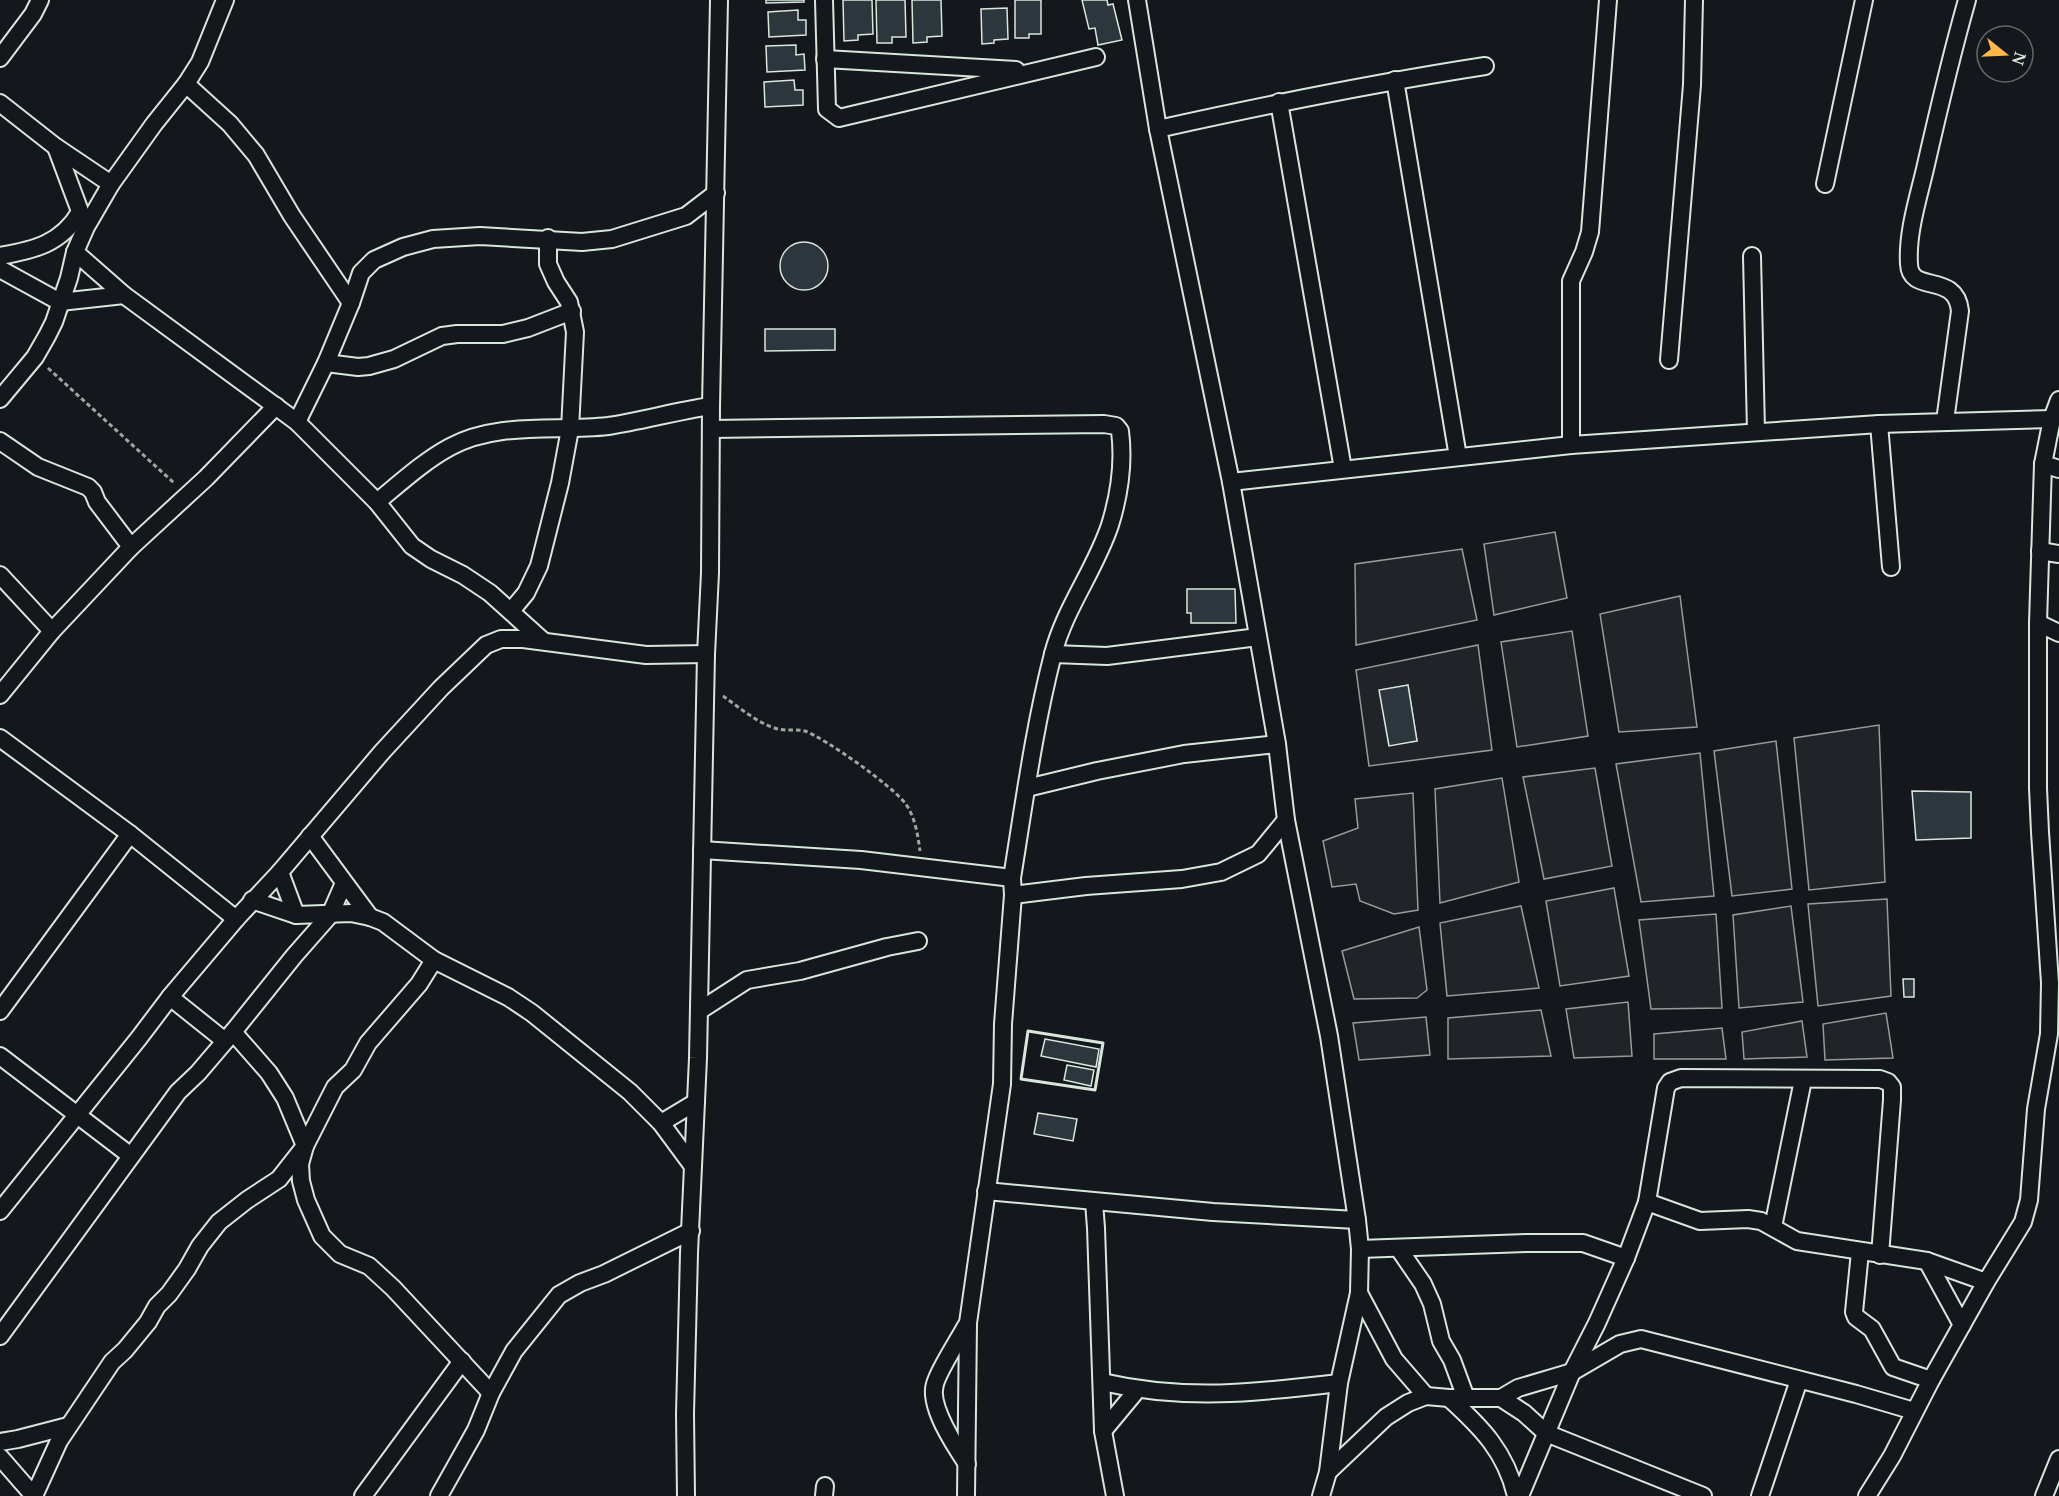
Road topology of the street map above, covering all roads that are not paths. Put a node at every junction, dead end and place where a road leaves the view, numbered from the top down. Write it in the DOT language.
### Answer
graph roads {
  1 [pos="40,0"];
  2 [pos="225,0"];
  3 [pos="719,0"];
  4 [pos="824,0"];
  5 [pos="1137,0"];
  6 [pos="1608,0"];
  7 [pos="1694,0"];
  8 [pos="1864,0"];
  9 [pos="1967,0"];
  10 [pos="1096,57"];
  11 [pos="0,58"];
  12 [pos="825,59"];
  13 [pos="1485,66"];
  14 [pos="1035,71"];
  15 [pos="1395,80"];
  16 [pos="186,84"];
  17 [pos="1279,102"];
  18 [pos="0,103"];
  19 [pos="1158,129"];
  20 [pos="56,147"];
  21 [pos="111,184"];
  22 [pos="1825,184"];
  23 [pos="716,193"];
  24 [pos="83,220"];
  25 [pos="548,238"];
  26 [pos="75,252"];
  27 [pos="0,256"];
  28 [pos="1752,256"];
  29 [pos="0,269"];
  30 [pos="123,295"];
  31 [pos="60,302"];
  32 [pos="351,303"];
  33 [pos="572,311"];
  34 [pos="1669,360"];
  35 [pos="326,363"];
  36 [pos="0,399"];
  37 [pos="2059,400"];
  38 [pos="276,406"];
  39 [pos="711,406"];
  40 [pos="2052,419"];
  41 [pos="1945,421"];
  42 [pos="297,422"];
  43 [pos="1879,424"];
  44 [pos="570,429"];
  45 [pos="711,429"];
  46 [pos="1756,431"];
  47 [pos="0,441"];
  48 [pos="1571,445"];
  49 [pos="1458,457"];
  50 [pos="2051,467"];
  51 [pos="1343,469"];
  52 [pos="1231,482"];
  53 [pos="377,502"];
  54 [pos="131,547"];
  55 [pos="2040,552"];
  56 [pos="2059,554"];
  57 [pos="1891,567"];
  58 [pos="0,575"];
  59 [pos="512,612"];
  60 [pos="2038,623"];
  61 [pos="52,631"];
  62 [pos="2059,633"];
  63 [pos="1258,637"];
  64 [pos="542,640"];
  65 [pos="706,654"];
  66 [pos="1053,654"];
  67 [pos="0,695"];
  68 [pos="0,738"];
  69 [pos="1276,744"];
  70 [pos="1027,788"];
  71 [pos="1286,820"];
  72 [pos="130,834"];
  73 [pos="310,836"];
  74 [pos="702,850"];
  75 [pos="280,872"];
  76 [pos="344,883"];
  77 [pos="1012,887"];
  78 [pos="252,900"];
  79 [pos="296,915"];
  80 [pos="330,915"];
  81 [pos="370,916"];
  82 [pos="236,919"];
  83 [pos="918,941"];
  84 [pos="434,960"];
  85 [pos="2055,977"];
  86 [pos="170,997"];
  87 [pos="0,1011"];
  88 [pos="699,1011"];
  89 [pos="229,1037"];
  90 [pos="0,1056"];
  91 [pos="1803,1080"];
  92 [pos="696,1102"];
  93 [pos="77,1115"];
  94 [pos="661,1122"];
  95 [pos="304,1146"];
  96 [pos="131,1156"];
  97 [pos="692,1165"];
  98 [pos="986,1191"];
  99 [pos="3,1202"];
  100 [pos="1094,1202"];
  101 [pos="1647,1202"];
  102 [pos="1358,1220"];
  103 [pos="1773,1227"];
  104 [pos="691,1231"];
  105 [pos="1360,1249"];
  106 [pos="1399,1249"];
  107 [pos="1860,1252"];
  108 [pos="1880,1255"];
  109 [pos="1626,1258"];
  110 [pos="1927,1261"];
  111 [pos="1986,1282"];
  112 [pos="1359,1293"];
  113 [pos="968,1323"];
  114 [pos="1597,1323"];
  115 [pos="1962,1324"];
  116 [pos="0,1336"];
  117 [pos="1620,1344"];
  118 [pos="462,1361"];
  119 [pos="1572,1372"];
  120 [pos="1799,1380"];
  121 [pos="1931,1380"];
  122 [pos="1102,1382"];
  123 [pos="1339,1383"];
  124 [pos="1137,1390"];
  125 [pos="491,1392"];
  126 [pos="1426,1396"];
  127 [pos="1449,1398"];
  128 [pos="1466,1398"];
  129 [pos="1502,1398"];
  130 [pos="1914,1411"];
  131 [pos="69,1426"];
  132 [pos="1103,1431"];
  133 [pos="1546,1433"];
  134 [pos="0,1442"];
  135 [pos="0,1457"];
  136 [pos="2059,1459"];
  137 [pos="968,1465"];
  138 [pos="1328,1472"];
  139 [pos="34,1496"];
  140 [pos="363,1496"];
  141 [pos="438,1496"];
  142 [pos="686,1496"];
  143 [pos="966,1496"];
  144 [pos="1114,1496"];
  145 [pos="1321,1496"];
  146 [pos="1518,1496"];
  147 [pos="1703,1496"];
  148 [pos="1760,1496"];
  149 [pos="1867,1496"];
  150 [pos="2044,1496"];
  1 -- 11 [label="street"];
  2 -- 16 [label="street"];
  3 -- 23 [label="street"];
  4 -- 12 [label="street"];
  5 -- 19 [label="street"];
  6 -- 48 [label="street"];
  7 -- 34 [label="street"];
  8 -- 22 [label="street"];
  9 -- 41 [label="street"];
  10 -- 14 [label="street"];
  12 -- 14 [label="street"];
  12 -- 14 [label="street"];
  13 -- 15 [label="street"];
  15 -- 17 [label="street"];
  15 -- 49 [label="street"];
  16 -- 21 [label="street"];
  16 -- 32 [label="street"];
  17 -- 19 [label="street"];
  17 -- 51 [label="street"];
  18 -- 20 [label="street"];
  19 -- 52 [label="street"];
  20 -- 21 [label="street"];
  20 -- 24 [label="street"];
  21 -- 24 [label="street"];
  23 -- 25 [label="street"];
  23 -- 39 [label="street"];
  24 -- 26 [label="street"];
  24 -- 27 [label="street"];
  25 -- 32 [label="street"];
  25 -- 33 [label="street"];
  26 -- 30 [label="street"];
  26 -- 31 [label="street"];
  28 -- 46 [label="street"];
  29 -- 31 [label="street"];
  30 -- 31 [label="street"];
  30 -- 38 [label="street"];
  31 -- 36 [label="street"];
  32 -- 35 [label="street"];
  33 -- 35 [label="street"];
  33 -- 44 [label="street"];
  35 -- 42 [label="street"];
  37 -- 40 [label="street"];
  38 -- 42 [label="street"];
  38 -- 54 [label="street"];
  39 -- 44 [label="street"];
  39 -- 45 [label="street"];
  40 -- 41 [label="street"];
  40 -- 50 [label="street"];
  41 -- 43 [label="street"];
  42 -- 53 [label="street"];
  43 -- 46 [label="street"];
  43 -- 57 [label="street"];
  44 -- 53 [label="street"];
  44 -- 59 [label="street"];
  45 -- 65 [label="street"];
  45 -- 66 [label="street"];
  46 -- 48 [label="street"];
  47 -- 54 [label="street"];
  48 -- 49 [label="street"];
  49 -- 51 [label="street"];
  50 -- 55 [label="street"];
  51 -- 52 [label="street"];
  52 -- 63 [label="street"];
  53 -- 59 [label="street"];
  54 -- 61 [label="street"];
  55 -- 56 [label="street"];
  55 -- 60 [label="street"];
  58 -- 61 [label="street"];
  59 -- 64 [label="street"];
  60 -- 62 [label="street"];
  60 -- 85 [label="street"];
  61 -- 67 [label="street"];
  63 -- 66 [label="street"];
  63 -- 69 [label="street"];
  64 -- 65 [label="street"];
  64 -- 73 [label="street"];
  65 -- 74 [label="street"];
  66 -- 70 [label="street"];
  68 -- 72 [label="street"];
  69 -- 70 [label="street"];
  69 -- 71 [label="street"];
  70 -- 77 [label="street"];
  71 -- 77 [label="street"];
  71 -- 102 [label="street"];
  72 -- 82 [label="street"];
  72 -- 87 [label="street"];
  73 -- 75 [label="street"];
  73 -- 76 [label="street"];
  74 -- 77 [label="street"];
  74 -- 88 [label="street"];
  75 -- 78 [label="street"];
  75 -- 79 [label="street"];
  76 -- 80 [label="street"];
  76 -- 81 [label="street"];
  77 -- 98 [label="street"];
  78 -- 79 [label="street"];
  78 -- 82 [label="street"];
  79 -- 80 [label="street"];
  80 -- 81 [label="street"];
  80 -- 89 [label="street"];
  81 -- 84 [label="street"];
  82 -- 86 [label="street"];
  83 -- 88 [label="street"];
  84 -- 94 [label="street"];
  84 -- 95 [label="street"];
  85 -- 111 [label="street"];
  86 -- 89 [label="street"];
  86 -- 93 [label="street"];
  88 -- 92 [label="street"];
  89 -- 95 [label="street"];
  89 -- 96 [label="street"];
  90 -- 93 [label="street"];
  91 -- 101 [label="street"];
  91 -- 103 [label="street"];
  91 -- 108 [label="street"];
  92 -- 94 [label="street"];
  92 -- 97 [label="street"];
  93 -- 96 [label="street"];
  93 -- 99 [label="street"];
  94 -- 97 [label="street"];
  95 -- 118 [label="street"];
  95 -- 131 [label="street"];
  96 -- 116 [label="street"];
  97 -- 104 [label="street"];
  98 -- 100 [label="street"];
  98 -- 113 [label="street"];
  100 -- 102 [label="street"];
  100 -- 122 [label="street"];
  101 -- 103 [label="street"];
  101 -- 109 [label="street"];
  102 -- 105 [label="street"];
  103 -- 107 [label="street"];
  104 -- 125 [label="street"];
  104 -- 142 [label="street"];
  105 -- 106 [label="street"];
  105 -- 112 [label="street"];
  106 -- 109 [label="street"];
  106 -- 128 [label="street"];
  107 -- 108 [label="street"];
  107 -- 121 [label="street"];
  108 -- 110 [label="street"];
  109 -- 114 [label="street"];
  110 -- 111 [label="street"];
  110 -- 115 [label="street"];
  111 -- 115 [label="street"];
  112 -- 123 [label="street"];
  112 -- 126 [label="street"];
  113 -- 137 [label="street"];
  113 -- 137 [label="street"];
  114 -- 117 [label="street"];
  114 -- 119 [label="street"];
  115 -- 121 [label="street"];
  117 -- 119 [label="street"];
  117 -- 120 [label="street"];
  118 -- 125 [label="street"];
  118 -- 140 [label="street"];
  119 -- 129 [label="street"];
  119 -- 133 [label="street"];
  120 -- 130 [label="street"];
  120 -- 148 [label="street"];
  121 -- 130 [label="street"];
  122 -- 124 [label="street"];
  122 -- 132 [label="street"];
  123 -- 124 [label="street"];
  123 -- 138 [label="street"];
  124 -- 132 [label="street"];
  125 -- 141 [label="street"];
  126 -- 127 [label="street"];
  126 -- 138 [label="street"];
  127 -- 128 [label="street"];
  127 -- 146 [label="street"];
  128 -- 129 [label="street"];
  129 -- 133 [label="street"];
  130 -- 149 [label="street"];
  131 -- 134 [label="street"];
  131 -- 139 [label="street"];
  132 -- 144 [label="street"];
  133 -- 146 [label="street"];
  133 -- 147 [label="street"];
  135 -- 139 [label="street"];
  136 -- 150 [label="street"];
  137 -- 143 [label="street"];
  138 -- 145 [label="street"];
}
